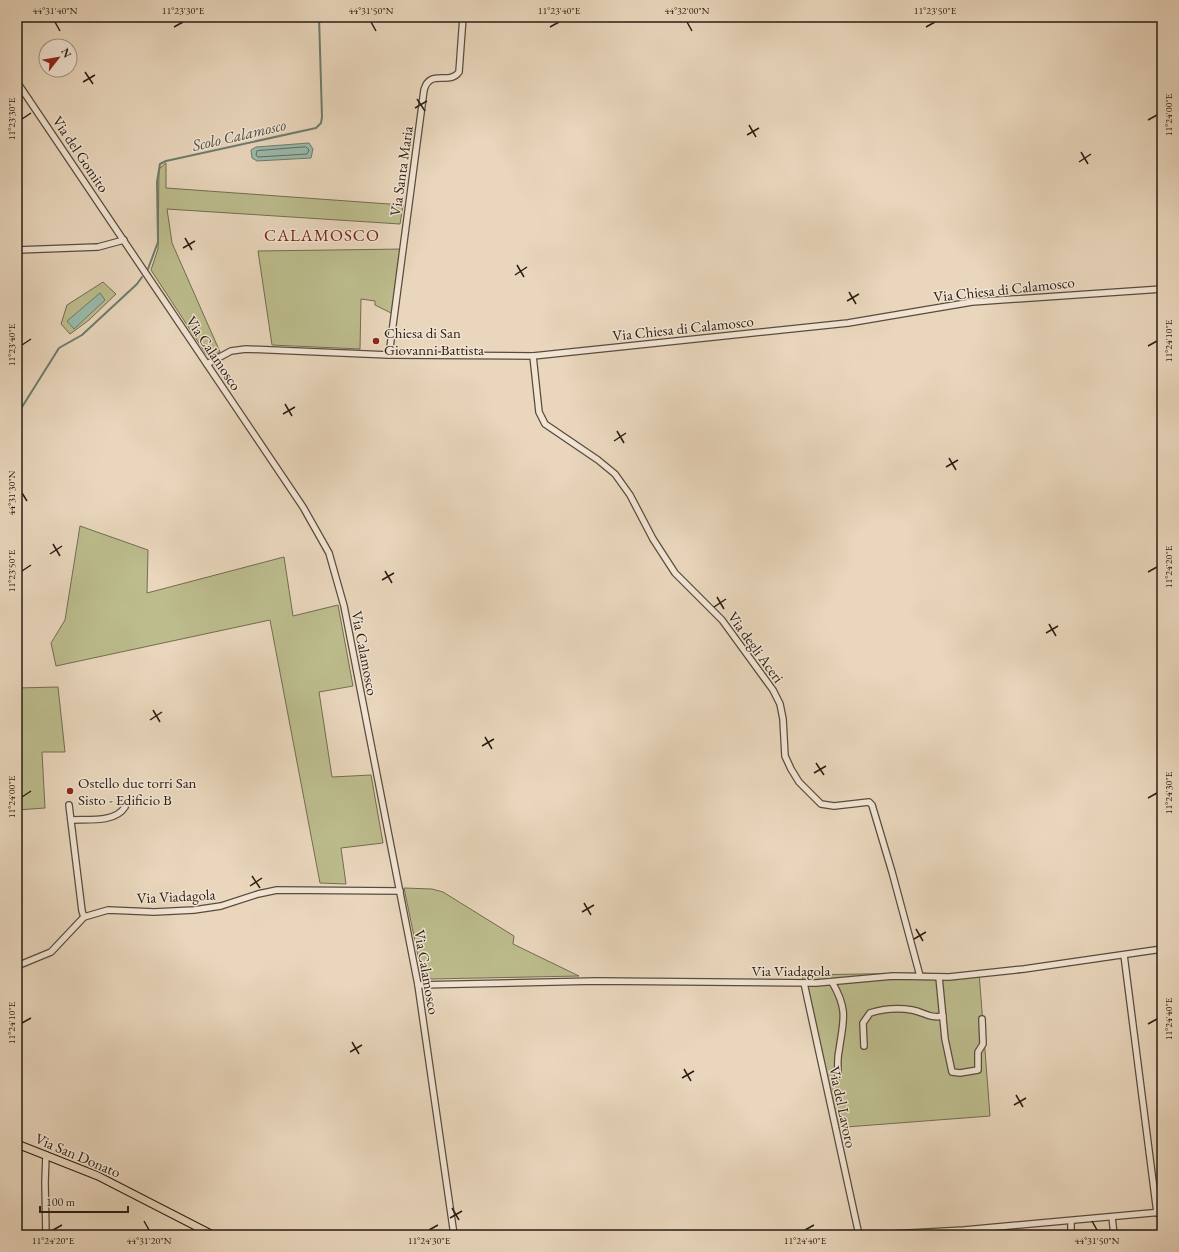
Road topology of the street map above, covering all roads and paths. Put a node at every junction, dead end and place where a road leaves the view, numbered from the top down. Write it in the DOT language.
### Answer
graph roads {
  1 [pos="463,17"];
  2 [pos="17,82"];
  3 [pos="124,240"];
  4 [pos="17,250"];
  5 [pos="1162,289"];
  6 [pos="389,355"];
  7 [pos="533,356"];
  8 [pos="207,364"];
  9 [pos="69,805"];
  10 [pos="125,807"];
  11 [pos="71,820"];
  12 [pos="400,891"];
  13 [pos="84,917"];
  14 [pos="1162,949"];
  15 [pos="1124,955"];
  16 [pos="17,966"];
  17 [pos="920,976"];
  18 [pos="939,977"];
  19 [pos="832,982"];
  20 [pos="804,983"];
  21 [pos="418,985"];
  22 [pos="943,1016"];
  23 [pos="982,1019"];
  24 [pos="864,1046"];
  25 [pos="838,1076"];
  26 [pos="17,1144"];
  27 [pos="46,1155"];
  28 [pos="1159,1212"];
  29 [pos="1112,1217"];
  30 [pos="1071,1221"];
  31 [pos="46,1235"];
  32 [pos="213,1235"];
  33 [pos="454,1235"];
  34 [pos="859,1235"];
  35 [pos="874,1235"];
  36 [pos="1072,1235"];
  37 [pos="1114,1235"];
  1 -- 6 [label="street, Via Santa Maria"];
  2 -- 3 [label="street, Via del Gomito"];
  3 -- 4 [label="street"];
  3 -- 8 [label="street, Via Calamosco"];
  5 -- 7 [label="street, Via Chiesa di Calamosco"];
  6 -- 7 [label="street, Via Chiesa di Calamosco"];
  6 -- 8 [label="street, Via Chiesa di Calamosco"];
  7 -- 17 [label="street, Via degli Aceri"];
  8 -- 12 [label="street, Via Calamosco"];
  9 -- 11 [label="street"];
  10 -- 11 [label="street"];
  11 -- 13 [label="street"];
  12 -- 13 [label="street, Via Viadagola"];
  12 -- 21 [label="street, Via Calamosco"];
  13 -- 16 [label="street"];
  14 -- 15 [label="street, Via Viadagola"];
  15 -- 18 [label="street, Via Viadagola"];
  15 -- 28 [label="street"];
  17 -- 18 [label="street, Via Viadagola"];
  17 -- 19 [label="street, Via Viadagola"];
  18 -- 22 [label="street"];
  19 -- 20 [label="street, Via Viadagola"];
  19 -- 25 [label="street"];
  20 -- 21 [label="street, Via Viadagola"];
  20 -- 34 [label="street, Via del Lavoro"];
  21 -- 33 [label="street, Via Calamosco"];
  22 -- 23 [label="street"];
  22 -- 24 [label="street"];
  26 -- 27 [label="main road, Via San Donato"];
  27 -- 31 [label="street"];
  27 -- 32 [label="main road, Via San Donato"];
  28 -- 29 [label="street"];
  29 -- 30 [label="street"];
  29 -- 37 [label="street"];
  30 -- 35 [label="street"];
  30 -- 36 [label="street"];
}
